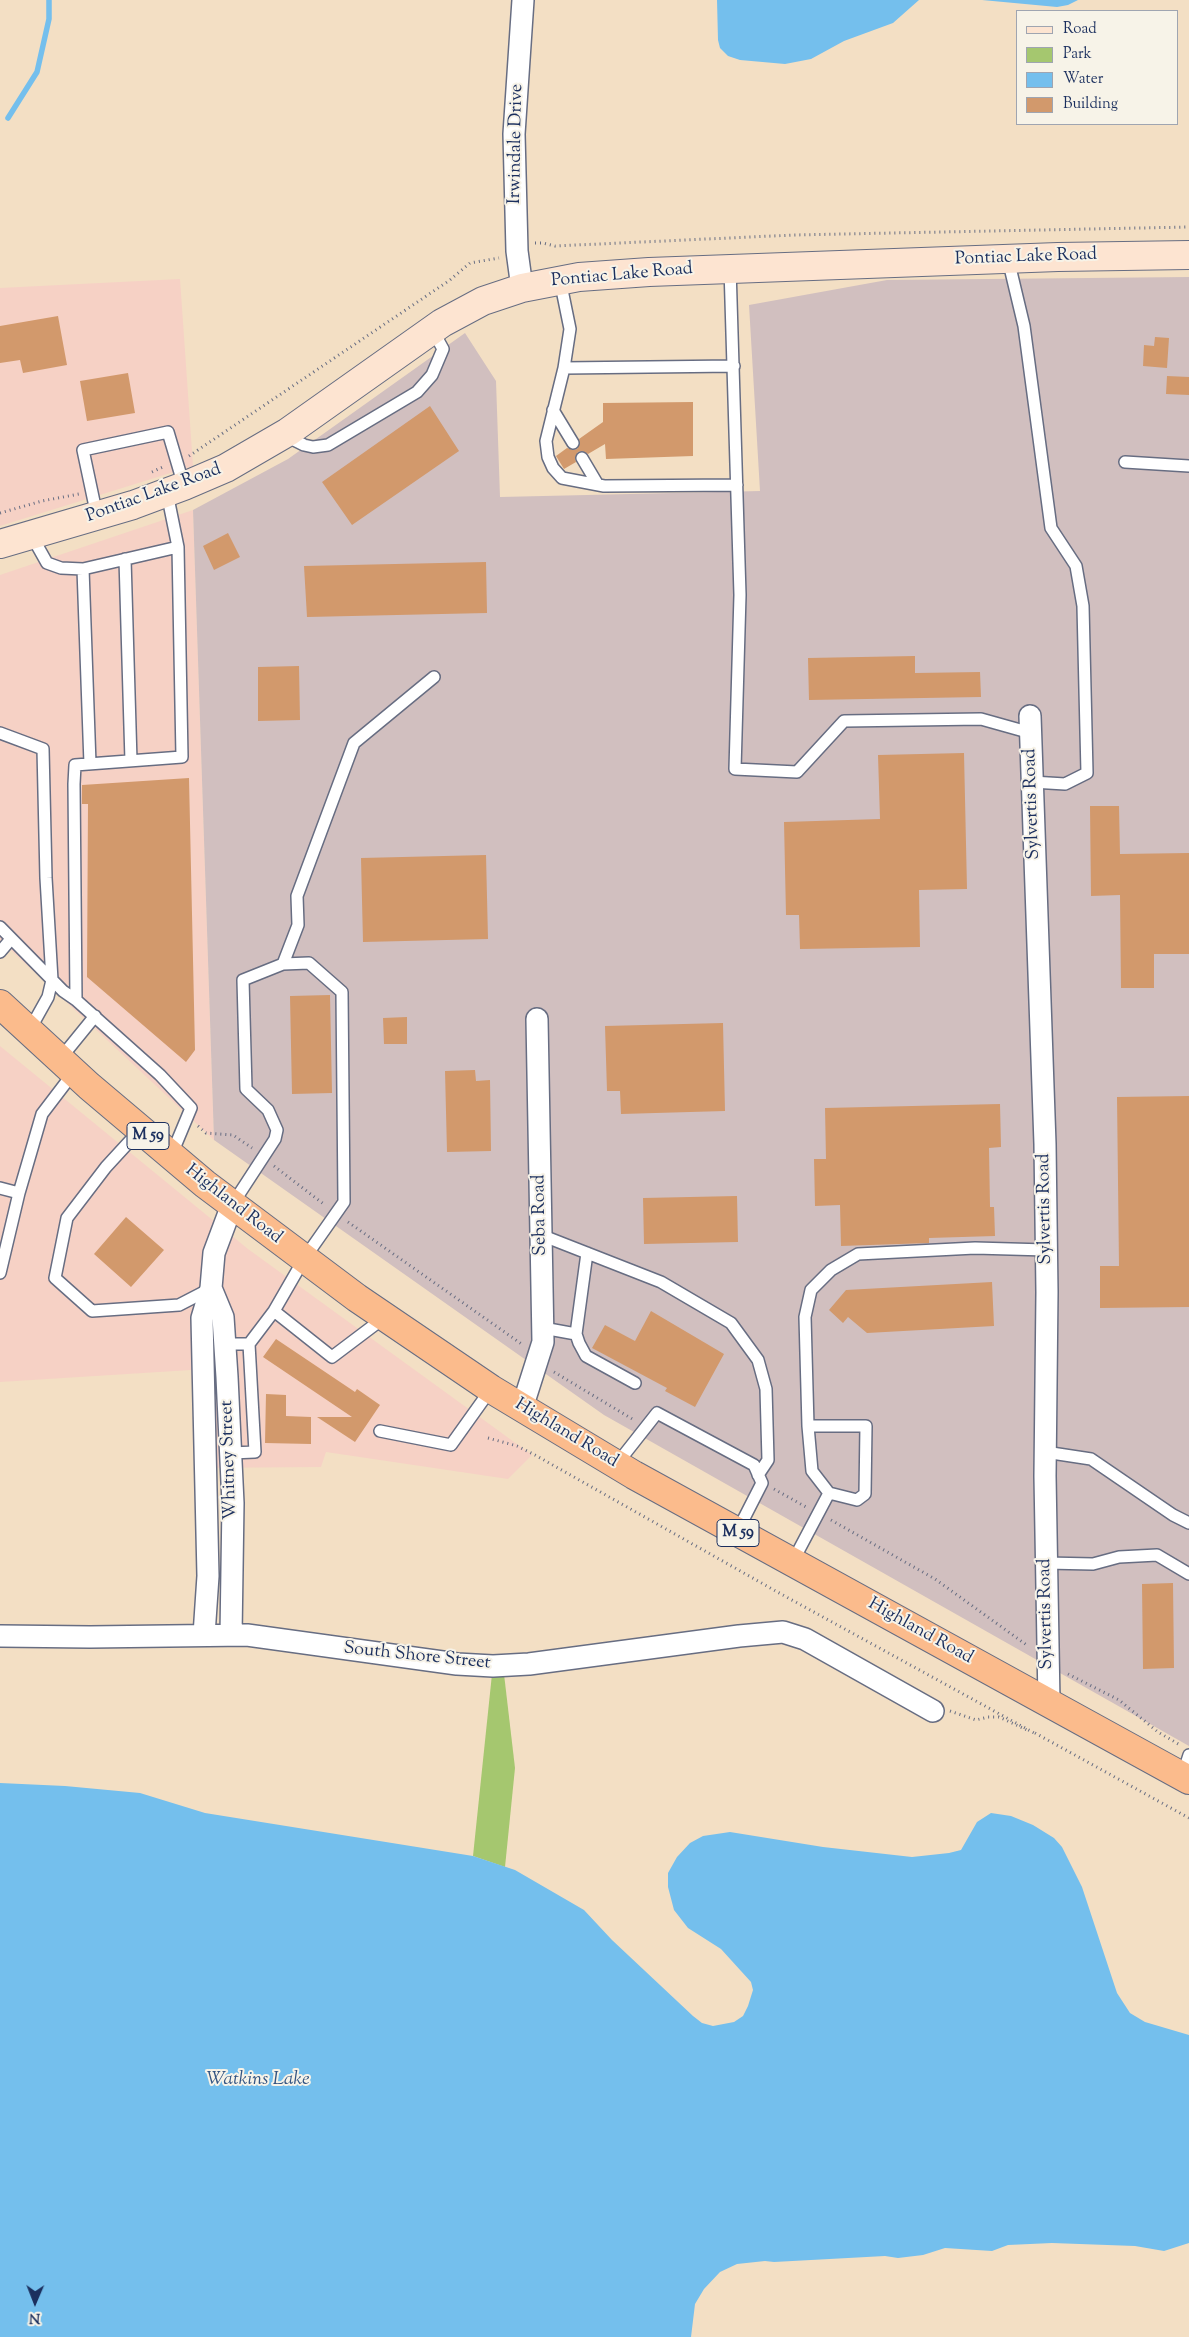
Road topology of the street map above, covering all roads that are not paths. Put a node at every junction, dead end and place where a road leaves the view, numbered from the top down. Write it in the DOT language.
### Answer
graph roads {
  1 [pos="523,0"];
  2 [pos="1189,255"];
  3 [pos="1008,259"];
  4 [pos="730,268"];
  5 [pos="560,280"];
  6 [pos="522,288"];
  7 [pos="432,329"];
  8 [pos="734,366"];
  9 [pos="564,368"];
  10 [pos="552,410"];
  11 [pos="288,432"];
  12 [pos="573,443"];
  13 [pos="582,458"];
  14 [pos="1125,462"];
  15 [pos="1189,466"];
  16 [pos="737,485"];
  17 [pos="598,486"];
  18 [pos="176,490"];
  19 [pos="98,516"];
  20 [pos="34,535"];
  21 [pos="0,544"];
  22 [pos="178,547"];
  23 [pos="125,559"];
  24 [pos="83,569"];
  25 [pos="434,677"];
  26 [pos="1030,724"];
  27 [pos="0,733"];
  28 [pos="131,761"];
  29 [pos="90,764"];
  30 [pos="1032,782"];
  31 [pos="0,927"];
  32 [pos="11,939"];
  33 [pos="0,952"];
  34 [pos="283,964"];
  35 [pos="52,980"];
  36 [pos="76,1000"];
  37 [pos="3,1013"];
  38 [pos="95,1016"];
  39 [pos="537,1018"];
  40 [pos="29,1031"];
  41 [pos="67,1066"];
  42 [pos="140,1130"];
  43 [pos="171,1156"];
  44 [pos="0,1188"];
  45 [pos="18,1193"];
  46 [pos="232,1206"];
  47 [pos="541,1234"];
  48 [pos="1046,1250"];
  49 [pos="587,1253"];
  50 [pos="304,1259"];
  51 [pos="0,1273"];
  52 [pos="211,1288"];
  53 [pos="274,1311"];
  54 [pos="385,1317"];
  55 [pos="543,1328"];
  56 [pos="576,1334"];
  57 [pos="224,1344"];
  58 [pos="249,1344"];
  59 [pos="635,1383"];
  60 [pos="490,1389"];
  61 [pos="522,1408"];
  62 [pos="808,1426"];
  63 [pos="380,1431"];
  64 [pos="1045,1452"];
  65 [pos="231,1456"];
  66 [pos="205,1461"];
  67 [pos="616,1465"];
  68 [pos="758,1475"];
  69 [pos="829,1493"];
  70 [pos="1189,1523"];
  71 [pos="737,1532"];
  72 [pos="207,1544"];
  73 [pos="232,1545"];
  74 [pos="792,1563"];
  75 [pos="1046,1563"];
  76 [pos="1189,1574"];
  77 [pos="204,1635"];
  78 [pos="231,1635"];
  79 [pos="0,1636"];
  80 [pos="1049,1702"];
  81 [pos="933,1711"];
  82 [pos="1187,1771"];
  1 -- 6 [label="street, Irwindale Drive"];
  2 -- 3 [label="street, Pontiac Lake Road"];
  3 -- 4 [label="street, Pontiac Lake Road"];
  3 -- 30 [label="lane"];
  4 -- 5 [label="street, Pontiac Lake Road"];
  4 -- 8 [label="lane"];
  5 -- 6 [label="street, Pontiac Lake Road"];
  5 -- 9 [label="lane"];
  6 -- 7 [label="street, Pontiac Lake Road"];
  7 -- 11 [label="street, Pontiac Lake Road"];
  7 -- 11 [label="lane"];
  8 -- 9 [label="lane"];
  8 -- 16 [label="lane"];
  9 -- 10 [label="lane"];
  10 -- 12 [label="lane"];
  10 -- 17 [label="lane"];
  11 -- 18 [label="street, Pontiac Lake Road"];
  13 -- 17 [label="lane"];
  14 -- 15 [label="lane"];
  16 -- 17 [label="lane"];
  16 -- 26 [label="lane"];
  18 -- 19 [label="street, Pontiac Lake Road"];
  18 -- 19 [label="lane"];
  18 -- 22 [label="lane"];
  19 -- 20 [label="street, Pontiac Lake Road"];
  20 -- 21 [label="street, Pontiac Lake Road"];
  20 -- 24 [label="lane"];
  22 -- 23 [label="lane"];
  22 -- 28 [label="lane"];
  23 -- 24 [label="lane"];
  23 -- 28 [label="lane"];
  24 -- 29 [label="lane"];
  25 -- 34 [label="lane"];
  26 -- 30 [label="street, Sylvertis Road"];
  27 -- 35 [label="lane"];
  28 -- 29 [label="lane"];
  29 -- 36 [label="lane"];
  30 -- 48 [label="street, Sylvertis Road"];
  31 -- 32 [label="lane"];
  32 -- 33 [label="lane"];
  32 -- 35 [label="lane"];
  34 -- 46 [label="lane"];
  34 -- 50 [label="lane"];
  35 -- 36 [label="lane"];
  35 -- 40 [label="lane"];
  36 -- 38 [label="lane"];
  37 -- 40 [label="highway, Highland Road / M 59"];
  38 -- 41 [label="lane"];
  38 -- 43 [label="lane"];
  39 -- 47 [label="street, Seba Road"];
  40 -- 41 [label="highway, Highland Road / M 59"];
  41 -- 42 [label="highway, Highland Road / M 59"];
  41 -- 45 [label="lane"];
  42 -- 43 [label="highway, Highland Road / M 59"];
  42 -- 52 [label="lane"];
  43 -- 46 [label="highway, Highland Road / M 59"];
  44 -- 45 [label="lane"];
  45 -- 51 [label="lane"];
  46 -- 50 [label="highway, Highland Road / M 59"];
  46 -- 52 [label="street, Whitney Street"];
  47 -- 49 [label="lane"];
  47 -- 55 [label="street, Seba Road"];
  48 -- 62 [label="lane"];
  48 -- 64 [label="street, Sylvertis Road"];
  49 -- 56 [label="lane"];
  49 -- 68 [label="lane"];
  50 -- 53 [label="lane"];
  50 -- 54 [label="highway, Highland Road / M 59"];
  52 -- 57 [label="street, Whitney Street"];
  52 -- 66 [label="street, Whitney Street"];
  53 -- 54 [label="lane"];
  53 -- 58 [label="lane"];
  54 -- 60 [label="highway, Highland Road / M 59"];
  55 -- 56 [label="lane"];
  55 -- 61 [label="street, Seba Road"];
  56 -- 59 [label="lane"];
  57 -- 58 [label="lane"];
  57 -- 65 [label="street, Whitney Street"];
  58 -- 65 [label="lane"];
  60 -- 61 [label="highway, Highland Road / M 59"];
  60 -- 63 [label="lane"];
  61 -- 67 [label="highway, Highland Road / M 59"];
  62 -- 69 [label="lane"];
  62 -- 69 [label="lane"];
  64 -- 70 [label="lane"];
  64 -- 75 [label="street, Sylvertis Road"];
  65 -- 66 [label="street"];
  65 -- 73 [label="street, Whitney Street"];
  66 -- 72 [label="street, Whitney Street"];
  67 -- 68 [label="lane"];
  67 -- 71 [label="highway, Highland Road / M 59"];
  68 -- 71 [label="lane"];
  69 -- 74 [label="lane"];
  71 -- 74 [label="highway, Highland Road / M 59"];
  72 -- 73 [label="street"];
  72 -- 77 [label="street, Whitney Street"];
  73 -- 78 [label="street, Whitney Street"];
  74 -- 80 [label="highway, Highland Road / M 59"];
  75 -- 76 [label="lane"];
  75 -- 80 [label="street, Sylvertis Road"];
  77 -- 78 [label="street, South Shore Street"];
  77 -- 79 [label="street, South Shore Street"];
  78 -- 81 [label="street, South Shore Street"];
  80 -- 82 [label="highway, Highland Road / M 59"];
}
